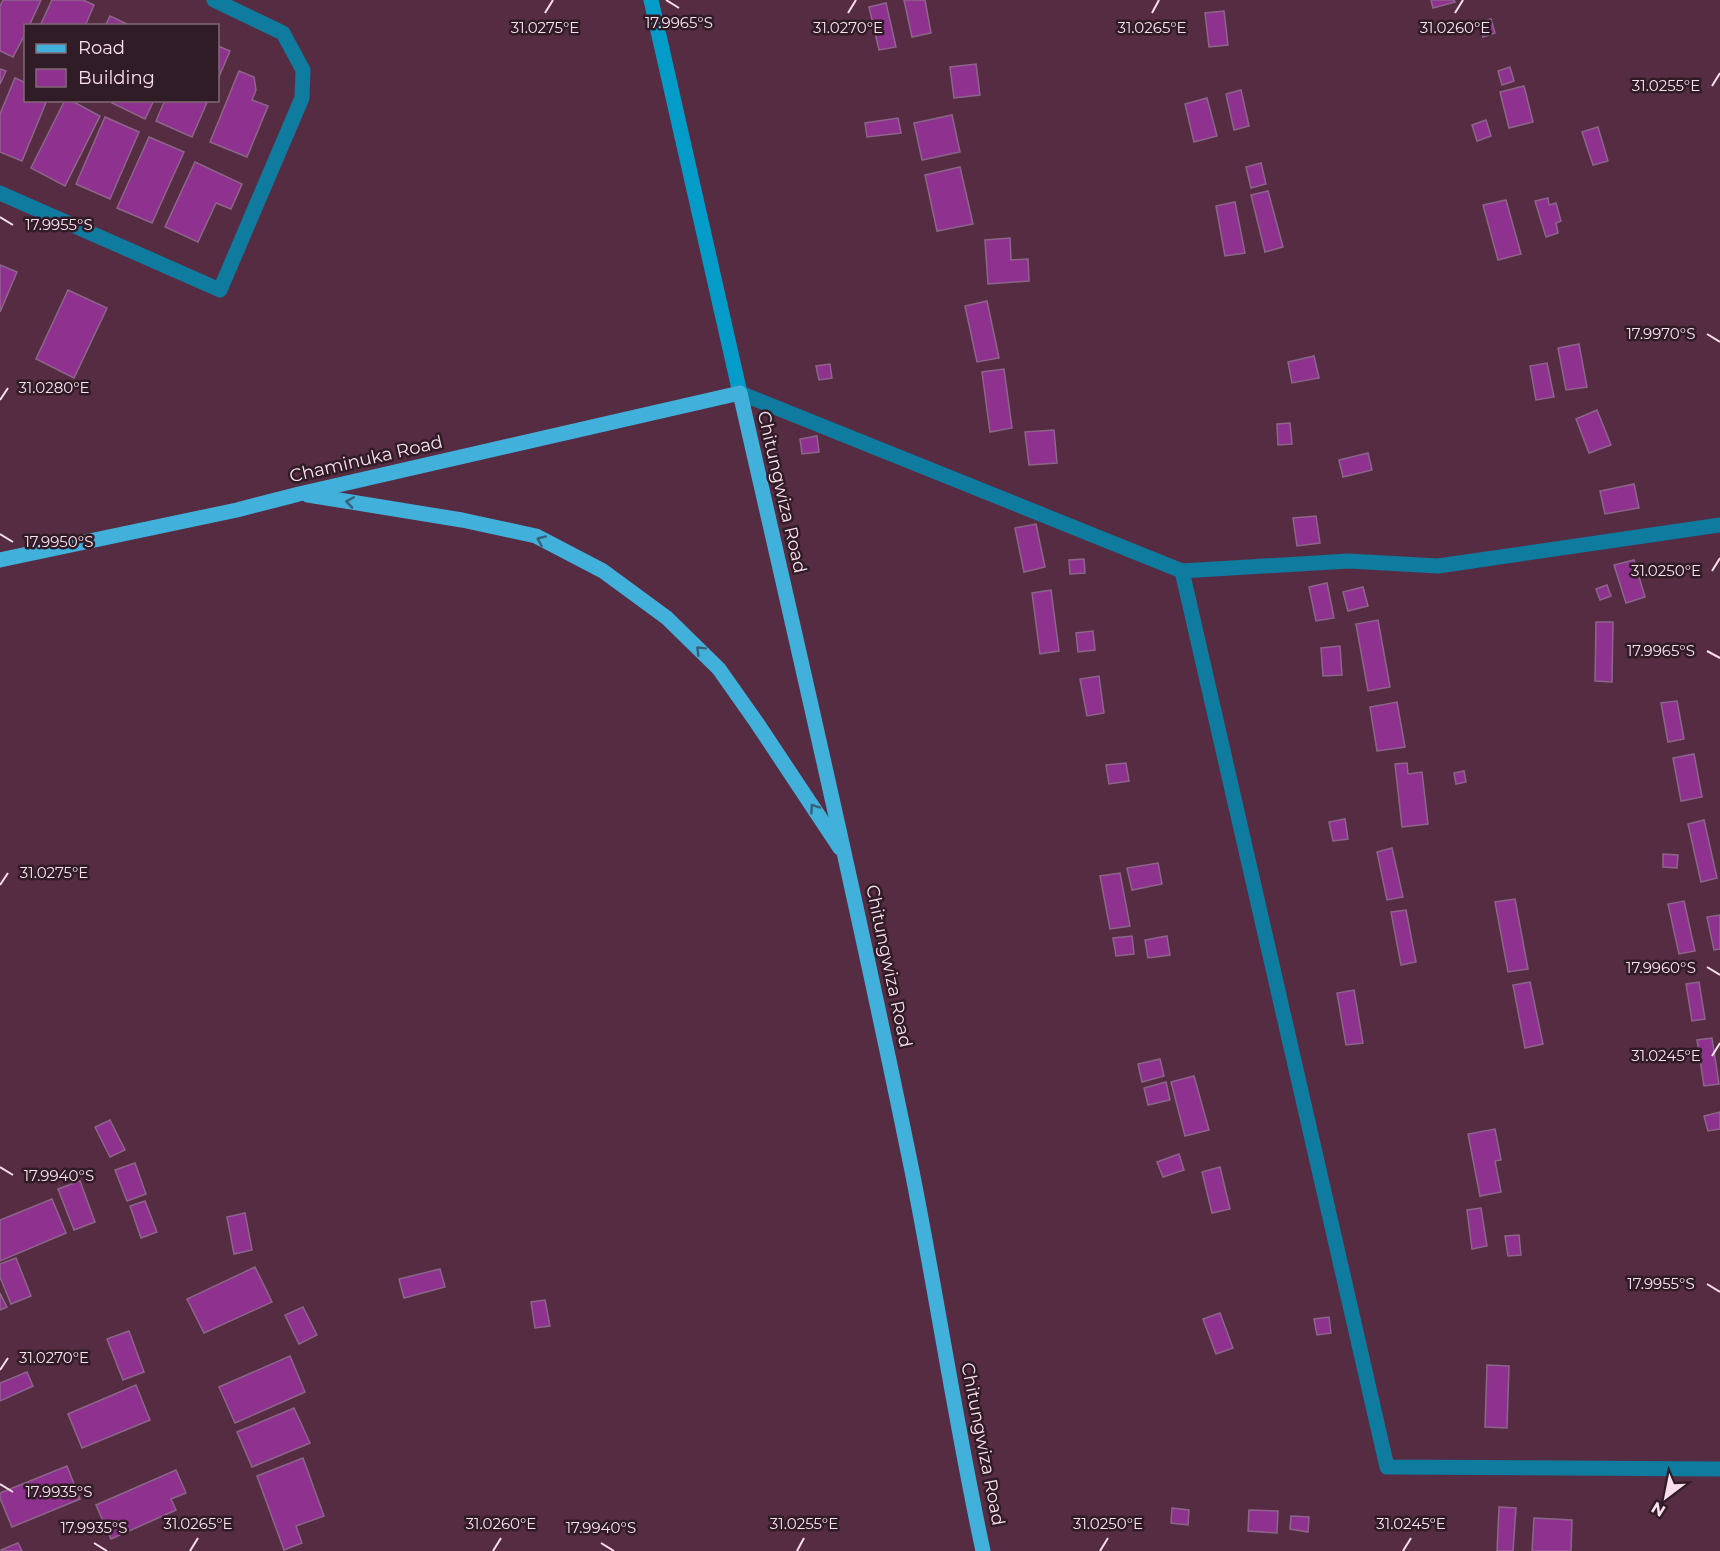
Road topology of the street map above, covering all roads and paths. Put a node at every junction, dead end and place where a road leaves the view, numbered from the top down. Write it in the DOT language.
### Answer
graph roads {
  1 [pos="214,0"];
  2 [pos="651,0"];
  3 [pos="0,193"];
  4 [pos="740,393"];
  5 [pos="299,494"];
  6 [pos="1717,526"];
  7 [pos="1720,542"];
  8 [pos="0,560"];
  9 [pos="1182,570"];
  10 [pos="846,857"];
  11 [pos="1720,1469"];
  12 [pos="983,1551"];
  1 -- 3 [label="street"];
  2 -- 4 [label="main road"];
  4 -- 5 [label="main road, Chaminuka Road"];
  4 -- 9 [label="street"];
  4 -- 10 [label="main road, Chitungwiza Road"];
  5 -- 8 [label="main road, Chaminuka Road"];
  10 -- 5 [label="main road, one-way"];
  6 -- 7 [label="street"];
  6 -- 9 [label="street"];
  9 -- 11 [label="street"];
  10 -- 12 [label="main road, Chitungwiza Road"];
}
